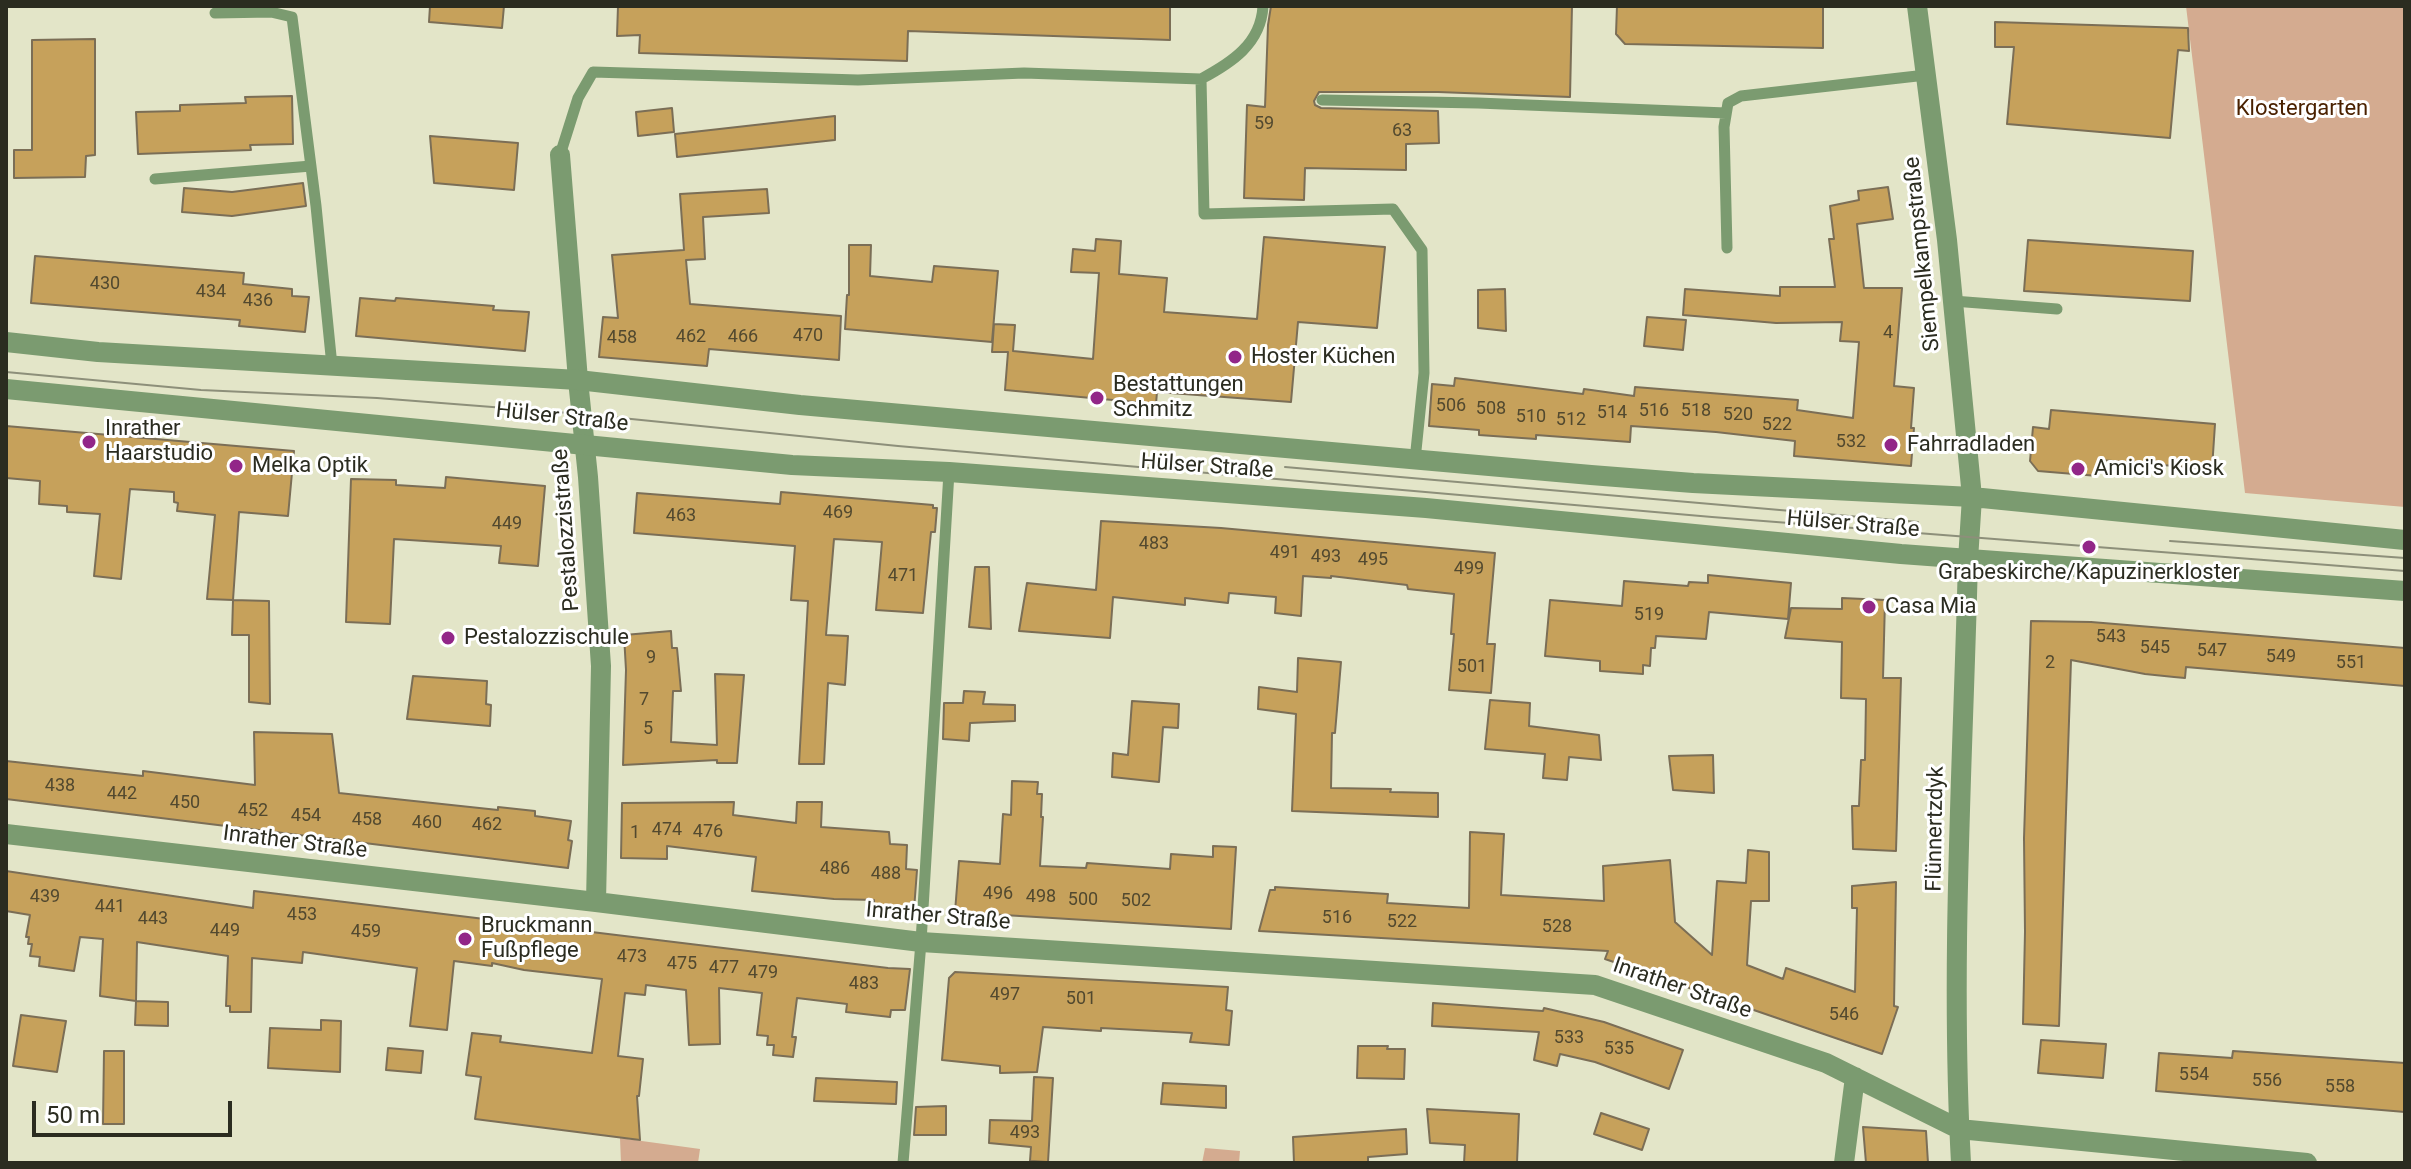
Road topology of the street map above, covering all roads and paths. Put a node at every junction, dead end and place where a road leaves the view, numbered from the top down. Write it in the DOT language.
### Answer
graph roads {
  1 [pos="1263,6"];
  2 [pos="1917,6"];
  3 [pos="215,13"];
  4 [pos="1926,75"];
  5 [pos="1201,79"];
  6 [pos="1322,100"];
  7 [pos="1726,113"];
  8 [pos="560,155"];
  9 [pos="311,166"];
  10 [pos="155,179"];
  11 [pos="1727,248"];
  12 [pos="1953,301"];
  13 [pos="2057,309"];
  14 [pos="6,342"];
  15 [pos="332,366"];
  16 [pos="578,380"];
  17 [pos="6,389"];
  18 [pos="585,444"];
  19 [pos="1415,460"];
  20 [pos="949,472"];
  21 [pos="1972,497"];
  22 [pos="2405,540"];
  23 [pos="1968,560"];
  24 [pos="2405,591"];
  25 [pos="6,834"];
  26 [pos="596,902"];
  27 [pos="921,942"];
  28 [pos="1855,1077"];
  29 [pos="1959,1129"];
  30 [pos="2196,1158"];
  31 [pos="903,1163"];
  32 [pos="1844,1163"];
  33 [pos="1961,1163"];
  34 [pos="2307,1163"];
  1 -- 5 [label="lane"];
  2 -- 4 [label="street, Siempelkampstraße"];
  3 -- 9 [label="lane"];
  4 -- 7 [label="lane"];
  4 -- 12 [label="street, Siempelkampstraße"];
  5 -- 8 [label="lane"];
  5 -- 19 [label="lane"];
  6 -- 7 [label="lane"];
  7 -- 11 [label="lane"];
  8 -- 16 [label="street, Pestalozzistraße"];
  9 -- 10 [label="lane"];
  9 -- 15 [label="lane"];
  12 -- 13 [label="lane"];
  12 -- 21 [label="street, Siempelkampstraße"];
  14 -- 15 [label="street, Hülser Straße"];
  15 -- 16 [label="street, Hülser Straße"];
  16 -- 18 [label="street, Pestalozzistraße"];
  16 -- 19 [label="street, Hülser Straße"];
  17 -- 18 [label="street, Hülser Straße"];
  18 -- 20 [label="street, Hülser Straße"];
  18 -- 26 [label="street, Pestalozzistraße"];
  19 -- 21 [label="street, Hülser Straße"];
  20 -- 23 [label="street, Hülser Straße"];
  20 -- 27 [label="lane"];
  21 -- 22 [label="street, Hülser Straße"];
  21 -- 23 [label="street, Flünnertzdyk"];
  23 -- 24 [label="street, Hülser Straße"];
  23 -- 29 [label="street, Flünnertzdyk"];
  25 -- 26 [label="street, Inrather Straße"];
  26 -- 27 [label="street, Inrather Straße"];
  27 -- 28 [label="street, Inrather Straße"];
  27 -- 31 [label="lane"];
  28 -- 29 [label="street, Inrather Straße"];
  28 -- 32 [label="street"];
  29 -- 30 [label="street, Inrather Straße"];
  29 -- 33 [label="street, Flünnertzdyk"];
  30 -- 34 [label="street, Inrather Straße"];
}
